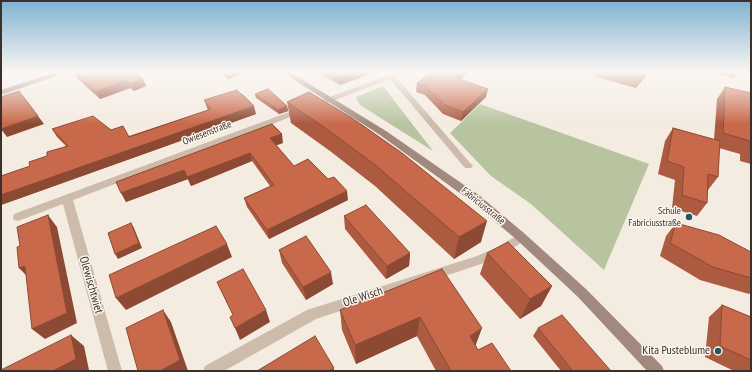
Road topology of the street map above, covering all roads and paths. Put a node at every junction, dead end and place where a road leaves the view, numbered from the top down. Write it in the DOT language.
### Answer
graph roads {
  1 [pos="12,89"];
  2 [pos="313,89"];
  3 [pos="357,89"];
  4 [pos="403,89"];
  5 [pos="1,93"];
  6 [pos="329,99"];
  7 [pos="468,166"];
  8 [pos="67,198"];
  9 [pos="18,217"];
  10 [pos="521,237"];
  11 [pos="115,371"];
  12 [pos="210,371"];
  13 [pos="657,371"];
  1 -- 5 [label="street"];
  2 -- 6 [label="street, Fabriciusstraße"];
  3 -- 6 [label="street, Owiesenstraße"];
  4 -- 7 [label="street"];
  6 -- 8 [label="street, Owiesenstraße"];
  6 -- 10 [label="street, Fabriciusstraße"];
  8 -- 9 [label="street, Owiesenstraße"];
  8 -- 11 [label="street, Olewischtwiet"];
  10 -- 12 [label="street, Ole Wisch"];
  10 -- 13 [label="street, Fabriciusstraße"];
}
